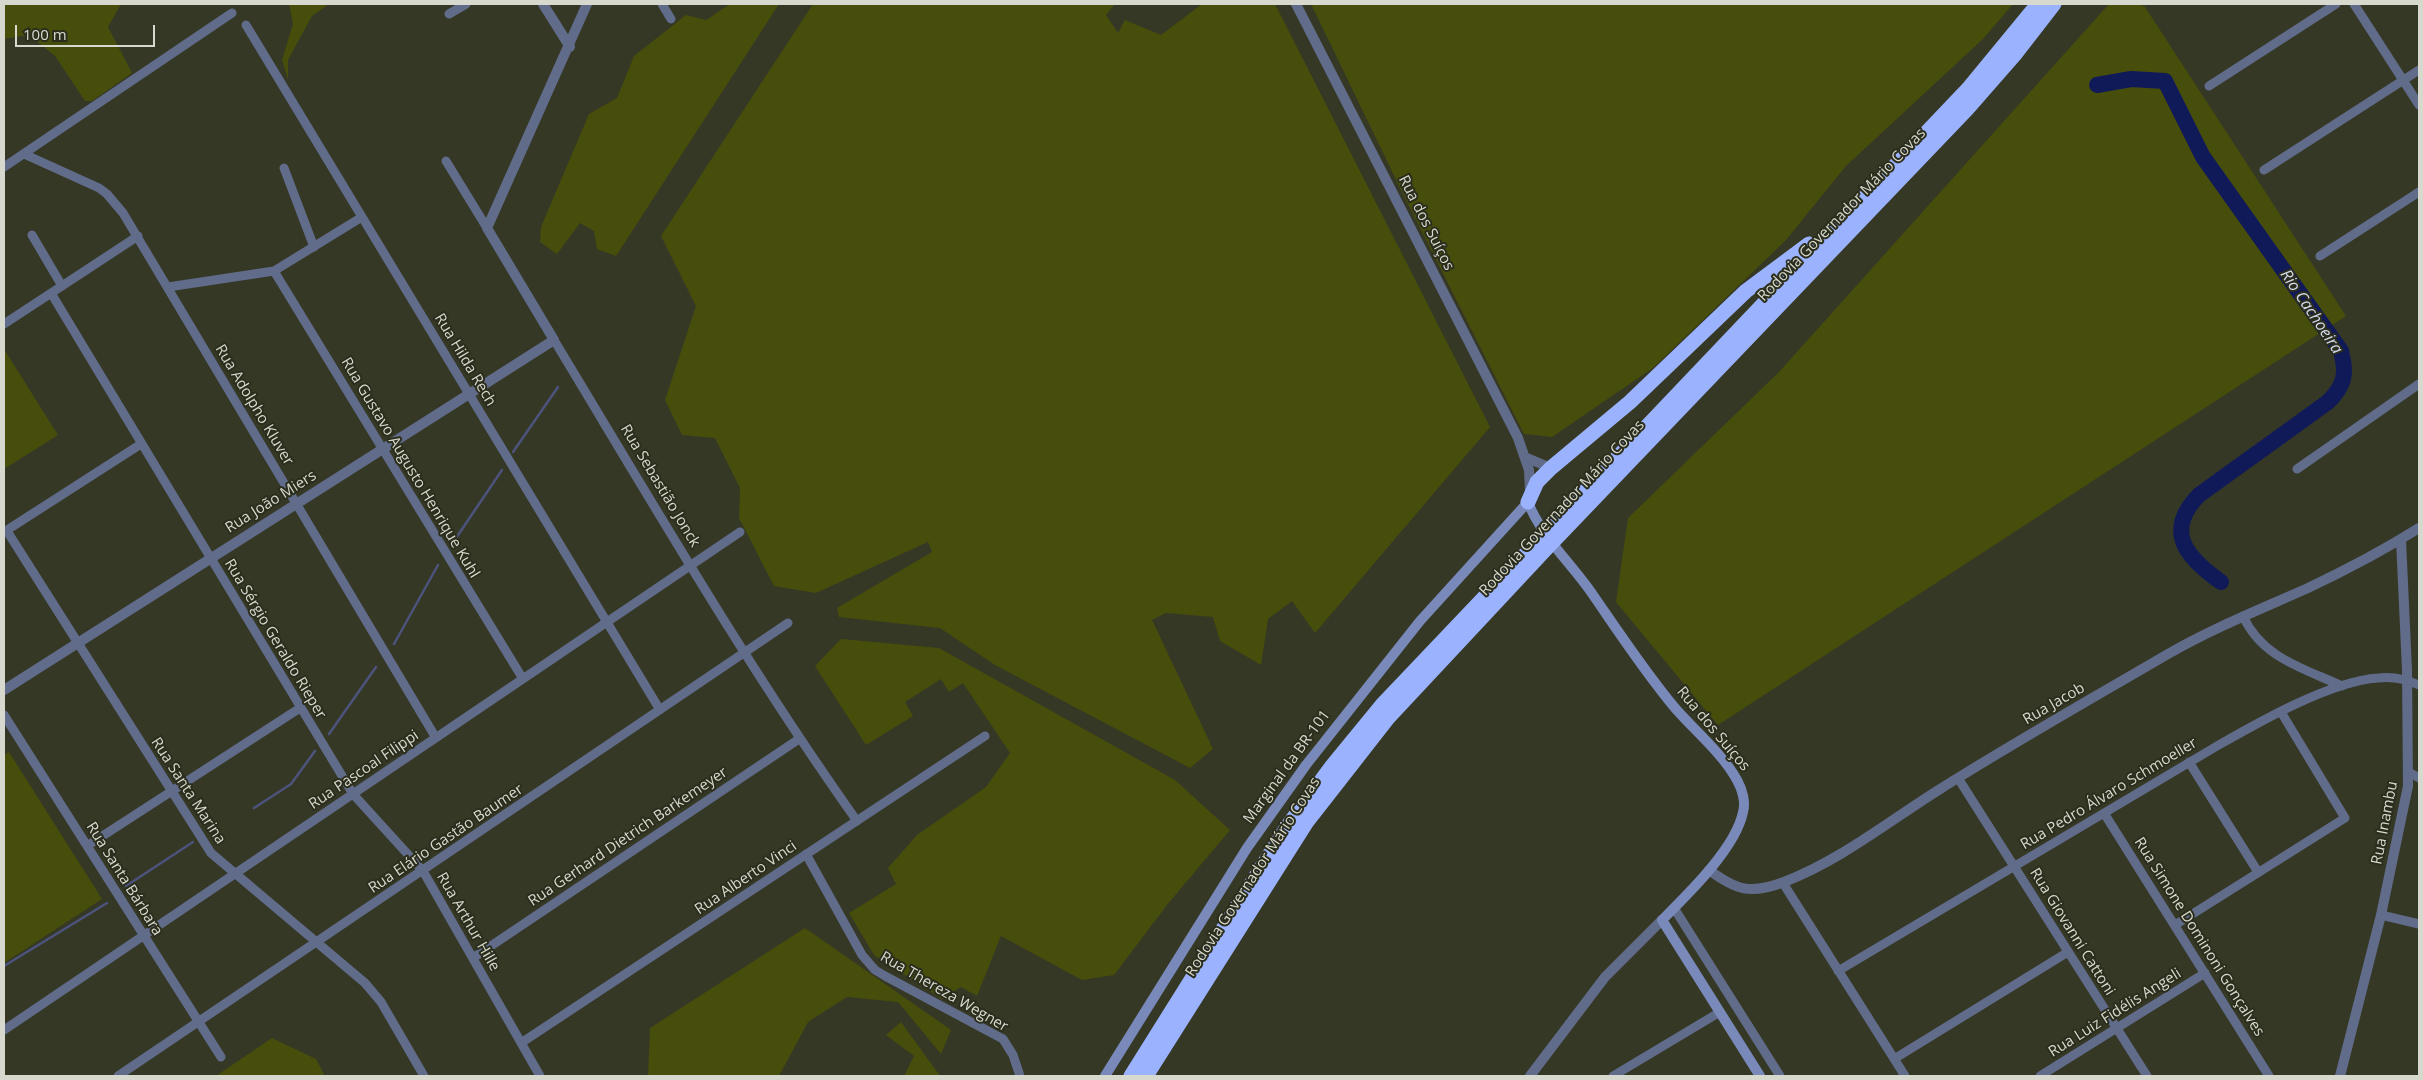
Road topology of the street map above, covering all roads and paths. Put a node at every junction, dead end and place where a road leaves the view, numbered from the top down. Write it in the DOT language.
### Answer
graph roads {
  1 [pos="466,4"];
  2 [pos="543,4"];
  3 [pos="587,4"];
  4 [pos="662,4"];
  5 [pos="1296,4"];
  6 [pos="2038,4"];
  7 [pos="2054,4"];
  8 [pos="2336,4"];
  9 [pos="2354,4"];
  10 [pos="232,13"];
  11 [pos="449,14"];
  12 [pos="671,19"];
  13 [pos="246,25"];
  14 [pos="570,47"];
  15 [pos="2419,70"];
  16 [pos="2403,80"];
  17 [pos="2209,86"];
  18 [pos="2419,105"];
  19 [pos="24,154"];
  20 [pos="446,161"];
  21 [pos="4,167"];
  22 [pos="284,168"];
  23 [pos="2264,170"];
  24 [pos="2419,192"];
  25 [pos="362,217"];
  26 [pos="1842,220"];
  27 [pos="487,228"];
  28 [pos="32,235"];
  29 [pos="138,236"];
  30 [pos="314,247"];
  31 [pos="2320,256"];
  32 [pos="274,272"];
  33 [pos="62,286"];
  34 [pos="168,288"];
  35 [pos="51,293"];
  36 [pos="4,324"];
  37 [pos="554,340"];
  38 [pos="2419,384"];
  39 [pos="469,394"];
  40 [pos="142,444"];
  41 [pos="382,449"];
  42 [pos="1527,458"];
  43 [pos="1551,468"];
  44 [pos="2298,469"];
  45 [pos="1528,502"];
  46 [pos="297,504"];
  47 [pos="2419,528"];
  48 [pos="1557,529"];
  49 [pos="5,531"];
  50 [pos="740,532"];
  51 [pos="2401,540"];
  52 [pos="1541,545"];
  53 [pos="210,558"];
  54 [pos="691,566"];
  55 [pos="2243,616"];
  56 [pos="607,622"];
  57 [pos="788,624"];
  58 [pos="78,642"];
  59 [pos="744,653"];
  60 [pos="523,679"];
  61 [pos="2407,680"];
  62 [pos="2419,685"];
  63 [pos="2342,686"];
  64 [pos="4,690"];
  65 [pos="300,708"];
  66 [pos="660,710"];
  67 [pos="2280,712"];
  68 [pos="4,715"];
  69 [pos="985,736"];
  70 [pos="436,738"];
  71 [pos="799,739"];
  72 [pos="2189,762"];
  73 [pos="2409,772"];
  74 [pos="1958,778"];
  75 [pos="2419,778"];
  76 [pos="172,791"];
  77 [pos="353,794"];
  78 [pos="2104,812"];
  79 [pos="857,821"];
  80 [pos="87,846"];
  81 [pos="806,854"];
  82 [pos="2014,866"];
  83 [pos="1709,870"];
  84 [pos="423,871"];
  85 [pos="2258,872"];
  86 [pos="234,875"];
  87 [pos="1783,883"];
  88 [pos="1674,908"];
  89 [pos="2381,915"];
  90 [pos="1662,920"];
  91 [pos="2419,924"];
  92 [pos="2175,925"];
  93 [pos="143,936"];
  94 [pos="318,942"];
  95 [pos="2068,952"];
  96 [pos="473,958"];
  97 [pos="1838,971"];
  98 [pos="2205,973"];
  99 [pos="1720,1012"];
  100 [pos="199,1022"];
  101 [pos="2117,1028"];
  102 [pos="4,1030"];
  103 [pos="521,1043"];
  104 [pos="221,1057"];
  105 [pos="1894,1059"];
  106 [pos="1629,1072"];
  107 [pos="118,1076"];
  108 [pos="424,1076"];
  109 [pos="540,1076"];
  110 [pos="1020,1076"];
  111 [pos="1105,1076"];
  112 [pos="1131,1076"];
  113 [pos="1146,1076"];
  114 [pos="1530,1076"];
  115 [pos="1613,1076"];
  116 [pos="1760,1076"];
  117 [pos="1780,1076"];
  118 [pos="1905,1076"];
  119 [pos="2040,1076"];
  120 [pos="2147,1076"];
  121 [pos="2269,1076"];
  122 [pos="2340,1076"];
  1 -- 11 [label="street"];
  2 -- 14 [label="street"];
  3 -- 14 [label="street"];
  4 -- 12 [label="street"];
  5 -- 42 [label="street, Rua dos Suíços"];
  6 -- 26 [label="highway, Rodovia Governador Mário Covas"];
  7 -- 48 [label="highway, Rodovia Governador Mário Covas"];
  8 -- 17 [label="street"];
  9 -- 16 [label="street"];
  10 -- 19 [label="street"];
  13 -- 25 [label="street, Rua Hilda Rech"];
  14 -- 27 [label="street"];
  15 -- 16 [label="street"];
  16 -- 18 [label="street"];
  16 -- 23 [label="street"];
  19 -- 21 [label="street"];
  19 -- 29 [label="street, Rua Adolpho Kluver"];
  20 -- 27 [label="street, Rua Sebastião Jonck"];
  22 -- 30 [label="street"];
  24 -- 31 [label="street"];
  25 -- 30 [label="street"];
  25 -- 39 [label="street, Rua Hilda Rech"];
  26 -- 43 [label="highway"];
  26 -- 48 [label="highway, Rodovia Governador Mário Covas"];
  27 -- 37 [label="street, Rua Sebastião Jonck"];
  28 -- 33 [label="street"];
  29 -- 33 [label="street"];
  29 -- 34 [label="street, Rua Adolpho Kluver"];
  30 -- 32 [label="street"];
  32 -- 34 [label="street"];
  32 -- 41 [label="street, Rua Gustavo Augusto Henrique Kuhl"];
  33 -- 35 [label="street"];
  34 -- 46 [label="street, Rua Adolpho Kluver"];
  35 -- 36 [label="street"];
  35 -- 40 [label="street, Rua Sérgio Geraldo Rieper"];
  37 -- 39 [label="street, Rua João Miers"];
  37 -- 54 [label="street, Rua Sebastião Jonck"];
  38 -- 44 [label="street"];
  39 -- 41 [label="street, Rua João Miers"];
  39 -- 56 [label="street, Rua Hilda Rech"];
  40 -- 49 [label="street"];
  40 -- 53 [label="street, Rua Sérgio Geraldo Rieper"];
  41 -- 46 [label="street, Rua João Miers"];
  41 -- 60 [label="street, Rua Gustavo Augusto Henrique Kuhl"];
  42 -- 43 [label="street"];
  42 -- 45 [label="street, Rua dos Suíços"];
  43 -- 45 [label="highway"];
  45 -- 83 [label="main road, Rua dos Suíços"];
  45 -- 111 [label="main road, Marginal da BR-101"];
  46 -- 53 [label="street, Rua João Miers"];
  46 -- 70 [label="street, Rua Adolpho Kluver"];
  47 -- 51 [label="street, Rua Jacob"];
  48 -- 52 [label="highway, Rodovia Governador Mário Covas"];
  49 -- 58 [label="street, Rua Santa Marina"];
  50 -- 54 [label="street, Rua Pascoal Filippi"];
  51 -- 55 [label="street, Rua Jacob"];
  51 -- 61 [label="street, Rua Inambu"];
  52 -- 112 [label="highway, Rodovia Governador Mário Covas"];
  52 -- 113 [label="highway, Rodovia Governador Mário Covas"];
  53 -- 58 [label="street, Rua João Miers"];
  53 -- 65 [label="street, Rua Sérgio Geraldo Rieper"];
  54 -- 56 [label="street, Rua Pascoal Filippi"];
  54 -- 59 [label="street, Rua Sebastião Jonck"];
  55 -- 63 [label="street"];
  55 -- 74 [label="street, Rua Jacob"];
  56 -- 60 [label="street, Rua Pascoal Filippi"];
  56 -- 66 [label="street, Rua Hilda Rech"];
  57 -- 59 [label="street, Rua Elário Gastão Baumer"];
  58 -- 64 [label="street, Rua João Miers"];
  58 -- 76 [label="street, Rua Santa Marina"];
  59 -- 66 [label="street, Rua Elário Gastão Baumer"];
  59 -- 71 [label="street, Rua Sebastião Jonck"];
  60 -- 70 [label="street, Rua Pascoal Filippi"];
  61 -- 62 [label="street, Rua Pedro Álvaro Schmoeller"];
  61 -- 63 [label="street, Rua Pedro Álvaro Schmoeller"];
  61 -- 73 [label="street, Rua Inambu"];
  63 -- 67 [label="street, Rua Pedro Álvaro Schmoeller"];
  65 -- 76 [label="street"];
  65 -- 77 [label="street, Rua Sérgio Geraldo Rieper"];
  66 -- 84 [label="street, Rua Elário Gastão Baumer"];
  67 -- 72 [label="street, Rua Pedro Álvaro Schmoeller"];
  67 -- 85 [label="street"];
  68 -- 80 [label="street, Rua Santa Bárbara"];
  69 -- 79 [label="street, Rua Alberto Vinci"];
  70 -- 77 [label="street, Rua Pascoal Filippi"];
  71 -- 79 [label="street, Rua Sebastião Jonck"];
  71 -- 96 [label="street, Rua Gerhard Dietrich Barkemeyer"];
  72 -- 78 [label="street, Rua Pedro Álvaro Schmoeller"];
  72 -- 85 [label="street"];
  73 -- 75 [label="street"];
  73 -- 89 [label="street, Rua Inambu"];
  74 -- 82 [label="street, Rua Giovanni Cattoni"];
  74 -- 87 [label="street, Rua Jacob"];
  76 -- 80 [label="street"];
  76 -- 86 [label="street, Rua Santa Marina"];
  77 -- 84 [label="street, Rua Arthur Hille"];
  77 -- 86 [label="street, Rua Pascoal Filippi"];
  78 -- 82 [label="street, Rua Pedro Álvaro Schmoeller"];
  78 -- 92 [label="street, Rua Simone Dominoni Gonçalves"];
  79 -- 81 [label="street, Rua Alberto Vinci"];
  80 -- 93 [label="street, Rua Santa Bárbara"];
  81 -- 103 [label="street, Rua Alberto Vinci"];
  81 -- 110 [label="street, Rua Thereza Wegner"];
  82 -- 95 [label="street, Rua Giovanni Cattoni"];
  82 -- 97 [label="street, Rua Pedro Álvaro Schmoeller"];
  83 -- 87 [label="street, Rua Jacob"];
  83 -- 88 [label="main road, Rua dos Suíços"];
  84 -- 94 [label="street, Rua Elário Gastão Baumer"];
  84 -- 96 [label="street, Rua Arthur Hille"];
  85 -- 92 [label="street"];
  86 -- 93 [label="street, Rua Pascoal Filippi"];
  86 -- 94 [label="street, Rua Santa Marina"];
  87 -- 97 [label="street"];
  88 -- 90 [label="main road, Rua dos Suíços"];
  88 -- 117 [label="street"];
  89 -- 91 [label="street"];
  89 -- 122 [label="street, Rua Inambu"];
  90 -- 99 [label="main road"];
  90 -- 114 [label="street, Rua dos Suíços"];
  92 -- 98 [label="street, Rua Simone Dominoni Gonçalves"];
  93 -- 100 [label="street, Rua Santa Bárbara"];
  93 -- 102 [label="street, Rua Pascoal Filippi"];
  94 -- 100 [label="street, Rua Elário Gastão Baumer"];
  94 -- 108 [label="street, Rua Santa Marina"];
  95 -- 101 [label="street, Rua Giovanni Cattoni"];
  95 -- 105 [label="street"];
  96 -- 103 [label="street, Rua Arthur Hille"];
  97 -- 105 [label="street"];
  98 -- 101 [label="street, Rua Luiz Fidélis Angeli"];
  98 -- 121 [label="street, Rua Simone Dominoni Gonçalves"];
  99 -- 106 [label="street"];
  99 -- 116 [label="main road"];
  100 -- 104 [label="street, Rua Santa Bárbara"];
  100 -- 107 [label="street, Rua Elário Gastão Baumer"];
  101 -- 119 [label="street, Rua Luiz Fidélis Angeli"];
  101 -- 120 [label="street, Rua Giovanni Cattoni"];
  103 -- 109 [label="street, Rua Arthur Hille"];
  105 -- 118 [label="street"];
  106 -- 115 [label="street"];
}
